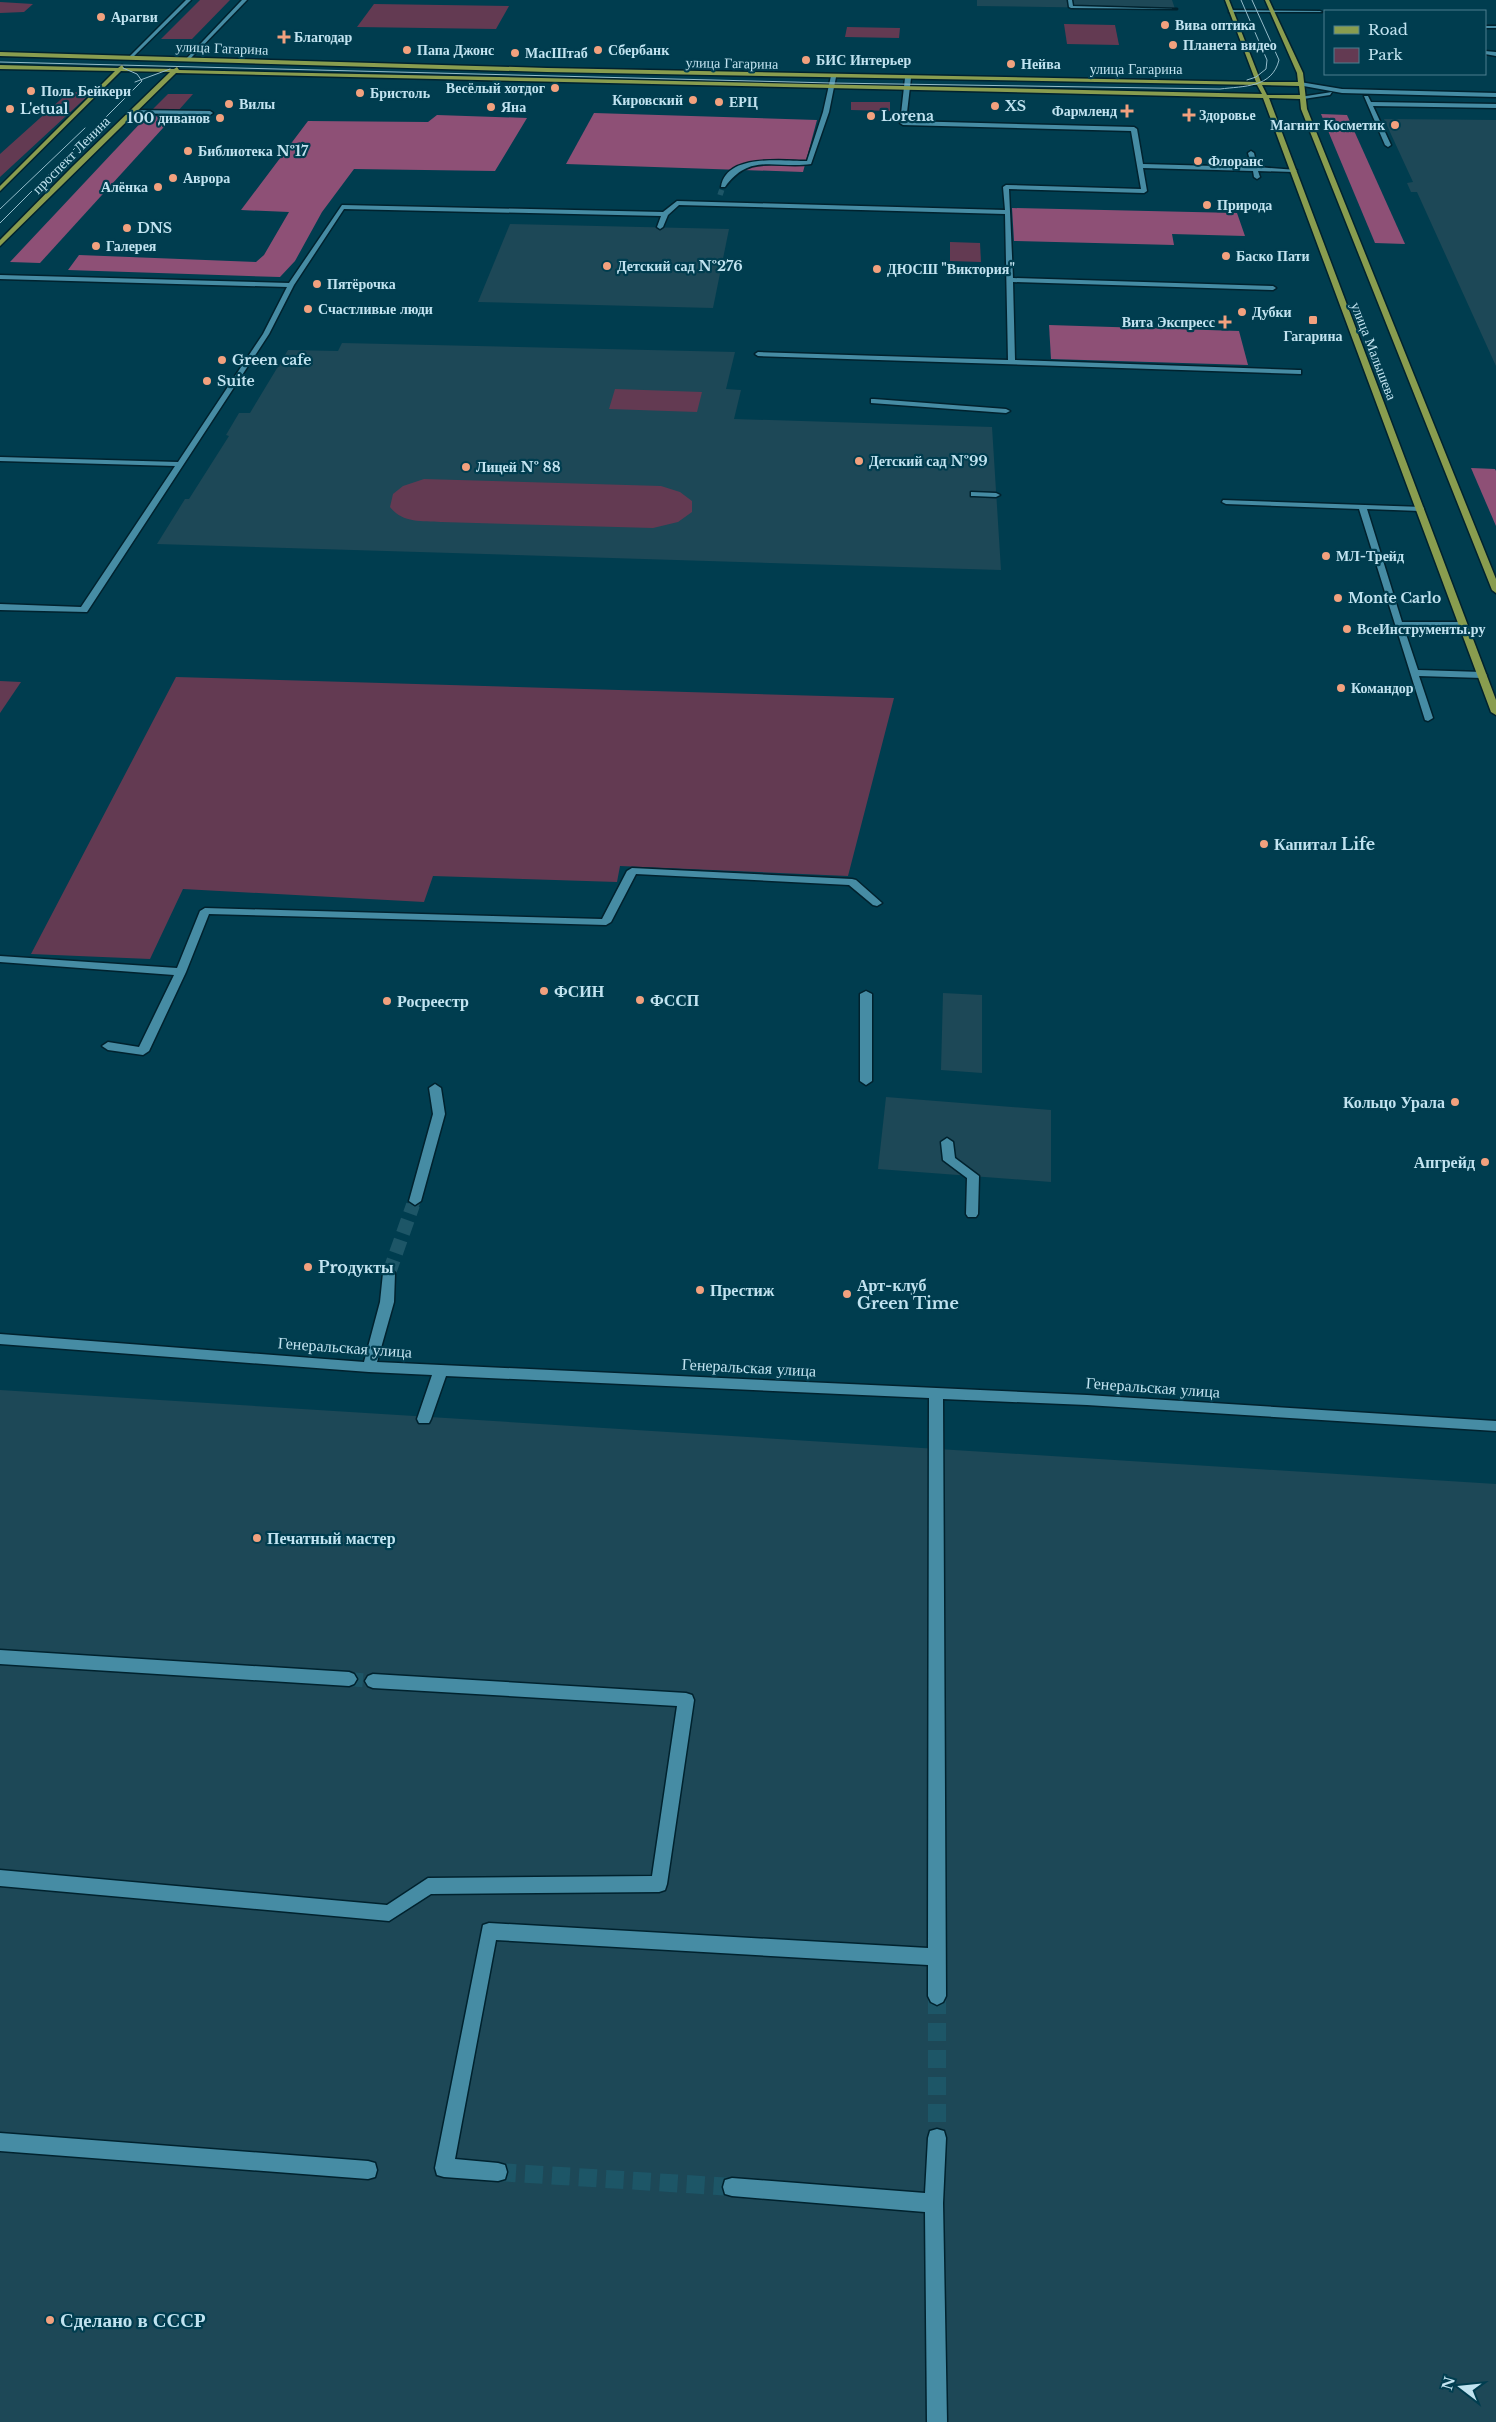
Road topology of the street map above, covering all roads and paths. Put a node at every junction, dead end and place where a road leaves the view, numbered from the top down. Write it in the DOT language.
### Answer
graph roads {
  1 [pos="188,0"];
  2 [pos="244,0"];
  3 [pos="1070,0"];
  4 [pos="1227,0"];
  5 [pos="1267,0"];
  6 [pos="1175,9"];
  7 [pos="1231,11"];
  8 [pos="1272,12"];
  9 [pos="1320,12"];
  10 [pos="0,54"];
  11 [pos="130,57"];
  12 [pos="188,58"];
  13 [pos="0,66"];
  14 [pos="120,70"];
  15 [pos="175,70"];
  16 [pos="833,77"];
  17 [pos="908,78"];
  18 [pos="1258,82"];
  19 [pos="1300,84"];
  20 [pos="831,87"];
  21 [pos="908,87"];
  22 [pos="1342,91"];
  23 [pos="1365,92"];
  24 [pos="1496,95"];
  25 [pos="1266,96"];
  26 [pos="1303,97"];
  27 [pos="1369,104"];
  28 [pos="1496,106"];
  29 [pos="132,112"];
  30 [pos="210,113"];
  31 [pos="1388,145"];
  32 [pos="1251,152"];
  33 [pos="1140,166"];
  34 [pos="1255,169"];
  35 [pos="1294,170"];
  36 [pos="1257,178"];
  37 [pos="723,186"];
  38 [pos="0,188"];
  39 [pos="720,195"];
  40 [pos="716,204"];
  41 [pos="1008,212"];
  42 [pos="665,214"];
  43 [pos="660,227"];
  44 [pos="0,244"];
  45 [pos="0,277"];
  46 [pos="1010,280"];
  47 [pos="291,285"];
  48 [pos="1273,288"];
  49 [pos="758,354"];
  50 [pos="1012,362"];
  51 [pos="1298,372"];
  52 [pos="874,401"];
  53 [pos="1006,411"];
  54 [pos="0,459"];
  55 [pos="180,464"];
  56 [pos="974,494"];
  57 [pos="996,494"];
  58 [pos="1226,502"];
  59 [pos="1362,506"];
  60 [pos="1420,509"];
  61 [pos="1496,590"];
  62 [pos="0,607"];
  63 [pos="1399,624"];
  64 [pos="1464,625"];
  65 [pos="1414,673"];
  66 [pos="1482,675"];
  67 [pos="1496,712"];
  68 [pos="1428,718"];
  69 [pos="877,903"];
  70 [pos="0,959"];
  71 [pos="182,972"];
  72 [pos="866,994"];
  73 [pos="108,1046"];
  74 [pos="866,1082"];
  75 [pos="435,1088"];
  76 [pos="947,1142"];
  77 [pos="415,1201"];
  78 [pos="972,1214"];
  79 [pos="389,1273"];
  80 [pos="0,1339"];
  81 [pos="369,1367"];
  82 [pos="441,1370"];
  83 [pos="936,1393"];
  84 [pos="424,1419"];
  85 [pos="1496,1426"];
  86 [pos="0,1657"];
  87 [pos="349,1679"];
  88 [pos="373,1681"];
  89 [pos="0,1878"];
  90 [pos="936,1957"];
  91 [pos="937,1996"];
  92 [pos="937,2138"];
  93 [pos="0,2142"];
  94 [pos="368,2170"];
  95 [pos="498,2172"];
  96 [pos="732,2187"];
  97 [pos="934,2203"];
  98 [pos="937,2422"];
  1 -- 11 [label="street, проспект Ленина"];
  2 -- 12 [label="street, проспект Ленина"];
  3 -- 6 [label="street"];
  4 -- 7 [label="main road, улица Малышева"];
  5 -- 8 [label="main road, улица Малышева"];
  7 -- 8 [label="street"];
  7 -- 18 [label="main road, улица Малышева"];
  8 -- 9 [label="street"];
  8 -- 19 [label="main road, улица Малышева"];
  10 -- 11 [label="main road, улица Гагарина"];
  11 -- 12 [label="main road, улица Гагарина"];
  11 -- 14 [label="main road, проспект Ленина"];
  12 -- 15 [label="main road, проспект Ленина"];
  12 -- 16 [label="main road, улица Гагарина"];
  13 -- 14 [label="main road, улица Гагарина"];
  14 -- 15 [label="main road, улица Гагарина"];
  14 -- 38 [label="main road, проспект Ленина"];
  15 -- 20 [label="main road, улица Гагарина"];
  15 -- 29 [label="main road, проспект Ленина"];
  16 -- 17 [label="main road, улица Гагарина"];
  16 -- 20 [label="street"];
  17 -- 18 [label="main road, улица Гагарина"];
  17 -- 21 [label="street"];
  18 -- 19 [label="main road, улица Гагарина"];
  18 -- 25 [label="main road, улица Малышева"];
  19 -- 22 [label="street, улица Гагарина"];
  19 -- 26 [label="main road, улица Малышева"];
  20 -- 21 [label="main road, улица Гагарина"];
  20 -- 37 [label="street"];
  21 -- 25 [label="main road, улица Гагарина"];
  21 -- 33 [label="street"];
  22 -- 23 [label="street, улица Гагарина"];
  22 -- 26 [label="street, улица Гагарина"];
  23 -- 24 [label="street, улица Гагарина"];
  23 -- 27 [label="street"];
  25 -- 26 [label="main road, улица Гагарина"];
  25 -- 35 [label="main road, улица Малышева"];
  26 -- 61 [label="main road, улица Малышева"];
  27 -- 28 [label="street"];
  27 -- 31 [label="street"];
  29 -- 30 [label="street"];
  29 -- 44 [label="main road, проспект Ленина"];
  32 -- 34 [label="street"];
  33 -- 34 [label="street"];
  33 -- 41 [label="street"];
  34 -- 35 [label="street"];
  34 -- 36 [label="street"];
  35 -- 60 [label="main road, улица Малышева"];
  39 -- 40 [label="street"];
  40 -- 41 [label="street"];
  40 -- 42 [label="street"];
  41 -- 46 [label="street"];
  42 -- 43 [label="street"];
  42 -- 47 [label="street"];
  45 -- 47 [label="street"];
  46 -- 48 [label="street"];
  46 -- 50 [label="street"];
  47 -- 55 [label="street"];
  49 -- 50 [label="street"];
  50 -- 51 [label="street"];
  52 -- 53 [label="street"];
  54 -- 55 [label="street"];
  55 -- 62 [label="street"];
  56 -- 57 [label="street"];
  58 -- 59 [label="street"];
  59 -- 60 [label="street"];
  59 -- 63 [label="street"];
  60 -- 64 [label="main road, улица Малышева"];
  63 -- 64 [label="street"];
  63 -- 65 [label="street"];
  64 -- 66 [label="main road, улица Малышева"];
  65 -- 66 [label="street"];
  65 -- 68 [label="street"];
  66 -- 67 [label="main road, улица Малышева"];
  69 -- 71 [label="street"];
  70 -- 71 [label="street"];
  71 -- 73 [label="street"];
  72 -- 74 [label="street"];
  75 -- 77 [label="street"];
  76 -- 78 [label="street"];
  79 -- 81 [label="street"];
  80 -- 81 [label="street, Генеральская улица"];
  81 -- 82 [label="street, Генеральская улица"];
  82 -- 83 [label="street, Генеральская улица"];
  82 -- 84 [label="street"];
  83 -- 85 [label="street, Генеральская улица"];
  83 -- 90 [label="street"];
  86 -- 87 [label="street"];
  88 -- 89 [label="street"];
  90 -- 91 [label="street"];
  90 -- 95 [label="street"];
  92 -- 97 [label="street"];
  93 -- 94 [label="street"];
  96 -- 97 [label="street"];
  97 -- 98 [label="street"];
}
